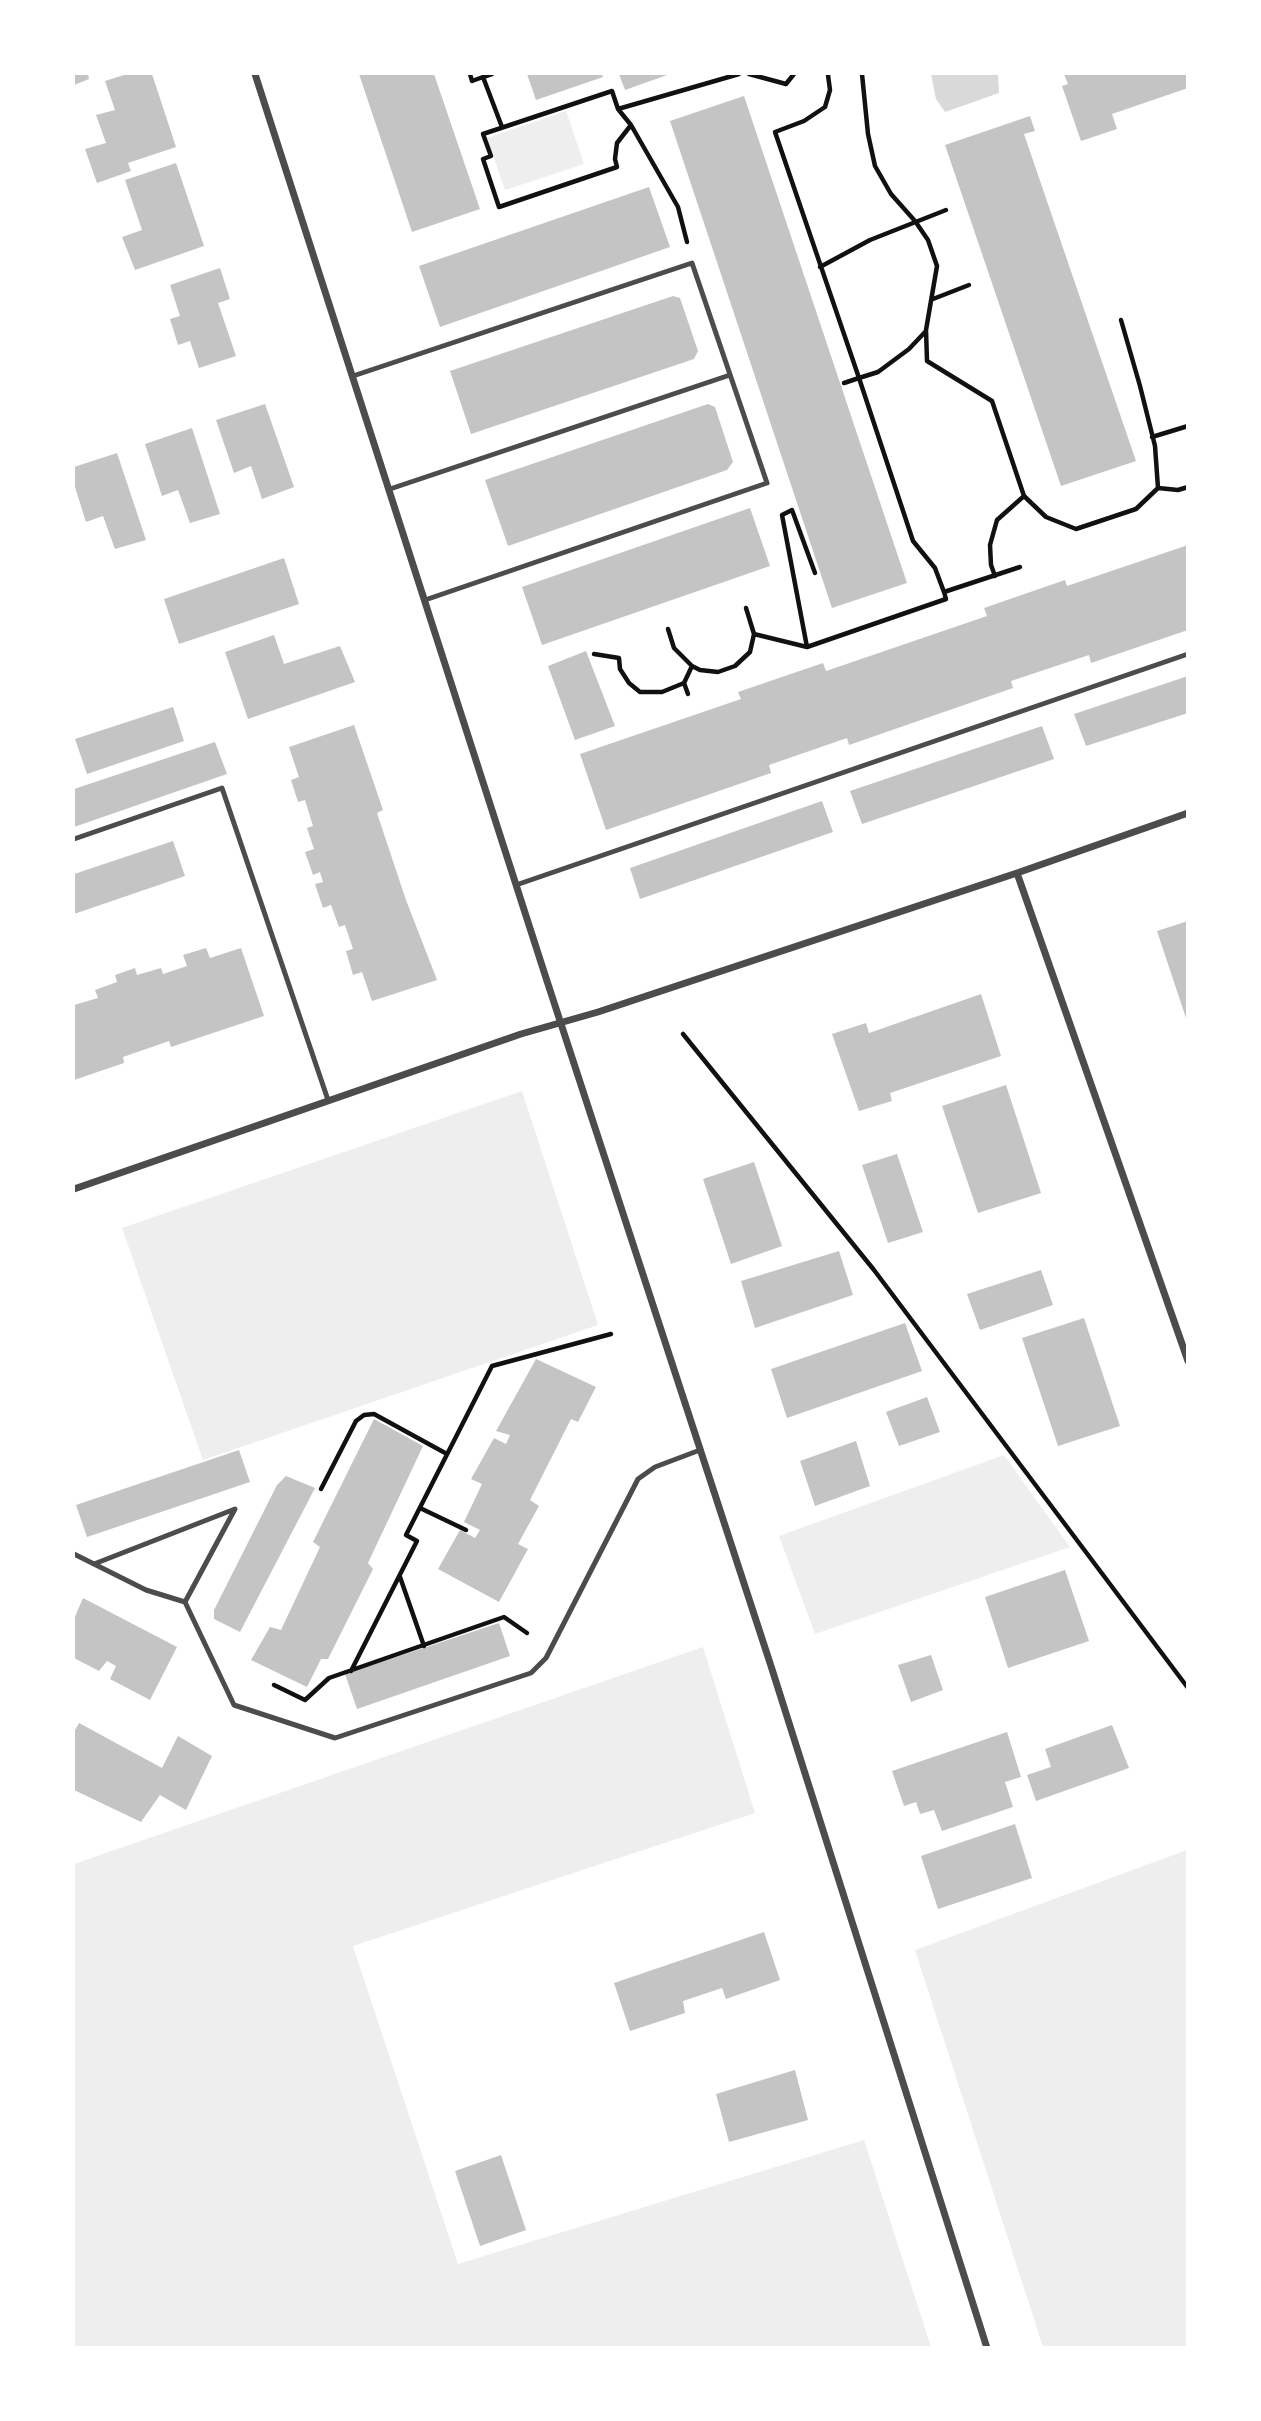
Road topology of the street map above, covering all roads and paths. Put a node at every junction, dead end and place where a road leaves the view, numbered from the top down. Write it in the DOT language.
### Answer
graph roads {
  1 [pos="255,74"];
  2 [pos="470,74"];
  3 [pos="492,74"];
  4 [pos="738,74"];
  5 [pos="749,74"];
  6 [pos="794,74"];
  7 [pos="827,74"];
  8 [pos="862,74"];
  9 [pos="483,77"];
  10 [pos="618,109"];
  11 [pos="631,125"];
  12 [pos="502,127"];
  13 [pos="946,210"];
  14 [pos="915,221"];
  15 [pos="692,263"];
  16 [pos="820,267"];
  17 [pos="969,285"];
  18 [pos="933,299"];
  19 [pos="1121,320"];
  20 [pos="926,330"];
  21 [pos="730,375"];
  22 [pos="354,376"];
  23 [pos="859,379"];
  24 [pos="844,383"];
  25 [pos="1188,426"];
  26 [pos="1152,437"];
  27 [pos="1188,487"];
  28 [pos="1158,488"];
  29 [pos="390,489"];
  30 [pos="1024,496"];
  31 [pos="1020,567"];
  32 [pos="815,573"];
  33 [pos="995,576"];
  34 [pos="944,592"];
  35 [pos="425,600"];
  36 [pos="746,608"];
  37 [pos="668,629"];
  38 [pos="754,634"];
  39 [pos="807,647"];
  40 [pos="594,654"];
  41 [pos="1188,654"];
  42 [pos="692,666"];
  43 [pos="684,683"];
  44 [pos="688,694"];
  45 [pos="1188,813"];
  46 [pos="74,839"];
  47 [pos="1017,873"];
  48 [pos="516,885"];
  49 [pos="560,1022"];
  50 [pos="683,1034"];
  51 [pos="328,1100"];
  52 [pos="74,1189"];
  53 [pos="611,1334"];
  54 [pos="1188,1361"];
  55 [pos="701,1450"];
  56 [pos="447,1454"];
  57 [pos="321,1489"];
  58 [pos="420,1507"];
  59 [pos="466,1530"];
  60 [pos="74,1554"];
  61 [pos="94,1564"];
  62 [pos="400,1576"];
  63 [pos="185,1602"];
  64 [pos="527,1633"];
  65 [pos="424,1646"];
  66 [pos="351,1671"];
  67 [pos="274,1685"];
  68 [pos="1188,1688"];
  69 [pos="987,2347"];
  1 -- 22 [label="street"];
  2 -- 9 [label="path"];
  3 -- 9 [label="path"];
  4 -- 10 [label="path"];
  5 -- 6 [label="path"];
  7 -- 16 [label="path"];
  8 -- 14 [label="path"];
  9 -- 12 [label="path"];
  10 -- 11 [label="path"];
  10 -- 12 [label="path"];
  11 -- 12 [label="path"];
  11 -- 15 [label="path"];
  13 -- 14 [label="path"];
  14 -- 16 [label="path"];
  14 -- 18 [label="path"];
  15 -- 21 [label="lane"];
  15 -- 22 [label="lane"];
  16 -- 23 [label="path"];
  17 -- 18 [label="path"];
  18 -- 20 [label="path"];
  19 -- 26 [label="path"];
  20 -- 23 [label="path"];
  20 -- 30 [label="path"];
  21 -- 29 [label="lane"];
  21 -- 35 [label="lane"];
  22 -- 29 [label="street"];
  23 -- 24 [label="path"];
  23 -- 34 [label="path"];
  25 -- 26 [label="path"];
  26 -- 28 [label="path"];
  27 -- 28 [label="path"];
  28 -- 30 [label="path"];
  29 -- 35 [label="street"];
  30 -- 33 [label="path"];
  31 -- 33 [label="path"];
  32 -- 39 [label="path"];
  33 -- 34 [label="path"];
  34 -- 39 [label="path"];
  35 -- 48 [label="street"];
  36 -- 38 [label="path"];
  37 -- 42 [label="path"];
  38 -- 39 [label="path"];
  38 -- 42 [label="path"];
  40 -- 43 [label="path"];
  41 -- 48 [label="lane"];
  42 -- 43 [label="path"];
  43 -- 44 [label="path"];
  45 -- 47 [label="street"];
  46 -- 51 [label="lane"];
  47 -- 49 [label="street"];
  47 -- 54 [label="street"];
  48 -- 49 [label="street"];
  49 -- 51 [label="street"];
  49 -- 55 [label="street"];
  50 -- 68 [label="path"];
  51 -- 52 [label="street"];
  53 -- 56 [label="path"];
  55 -- 63 [label="lane"];
  55 -- 69 [label="street"];
  56 -- 57 [label="path"];
  56 -- 58 [label="path"];
  58 -- 59 [label="path"];
  58 -- 62 [label="path"];
  60 -- 61 [label="lane"];
  61 -- 63 [label="lane"];
  61 -- 63 [label="lane"];
  62 -- 65 [label="path"];
  62 -- 66 [label="path"];
  64 -- 65 [label="path"];
  65 -- 66 [label="path"];
  66 -- 67 [label="path"];
}
